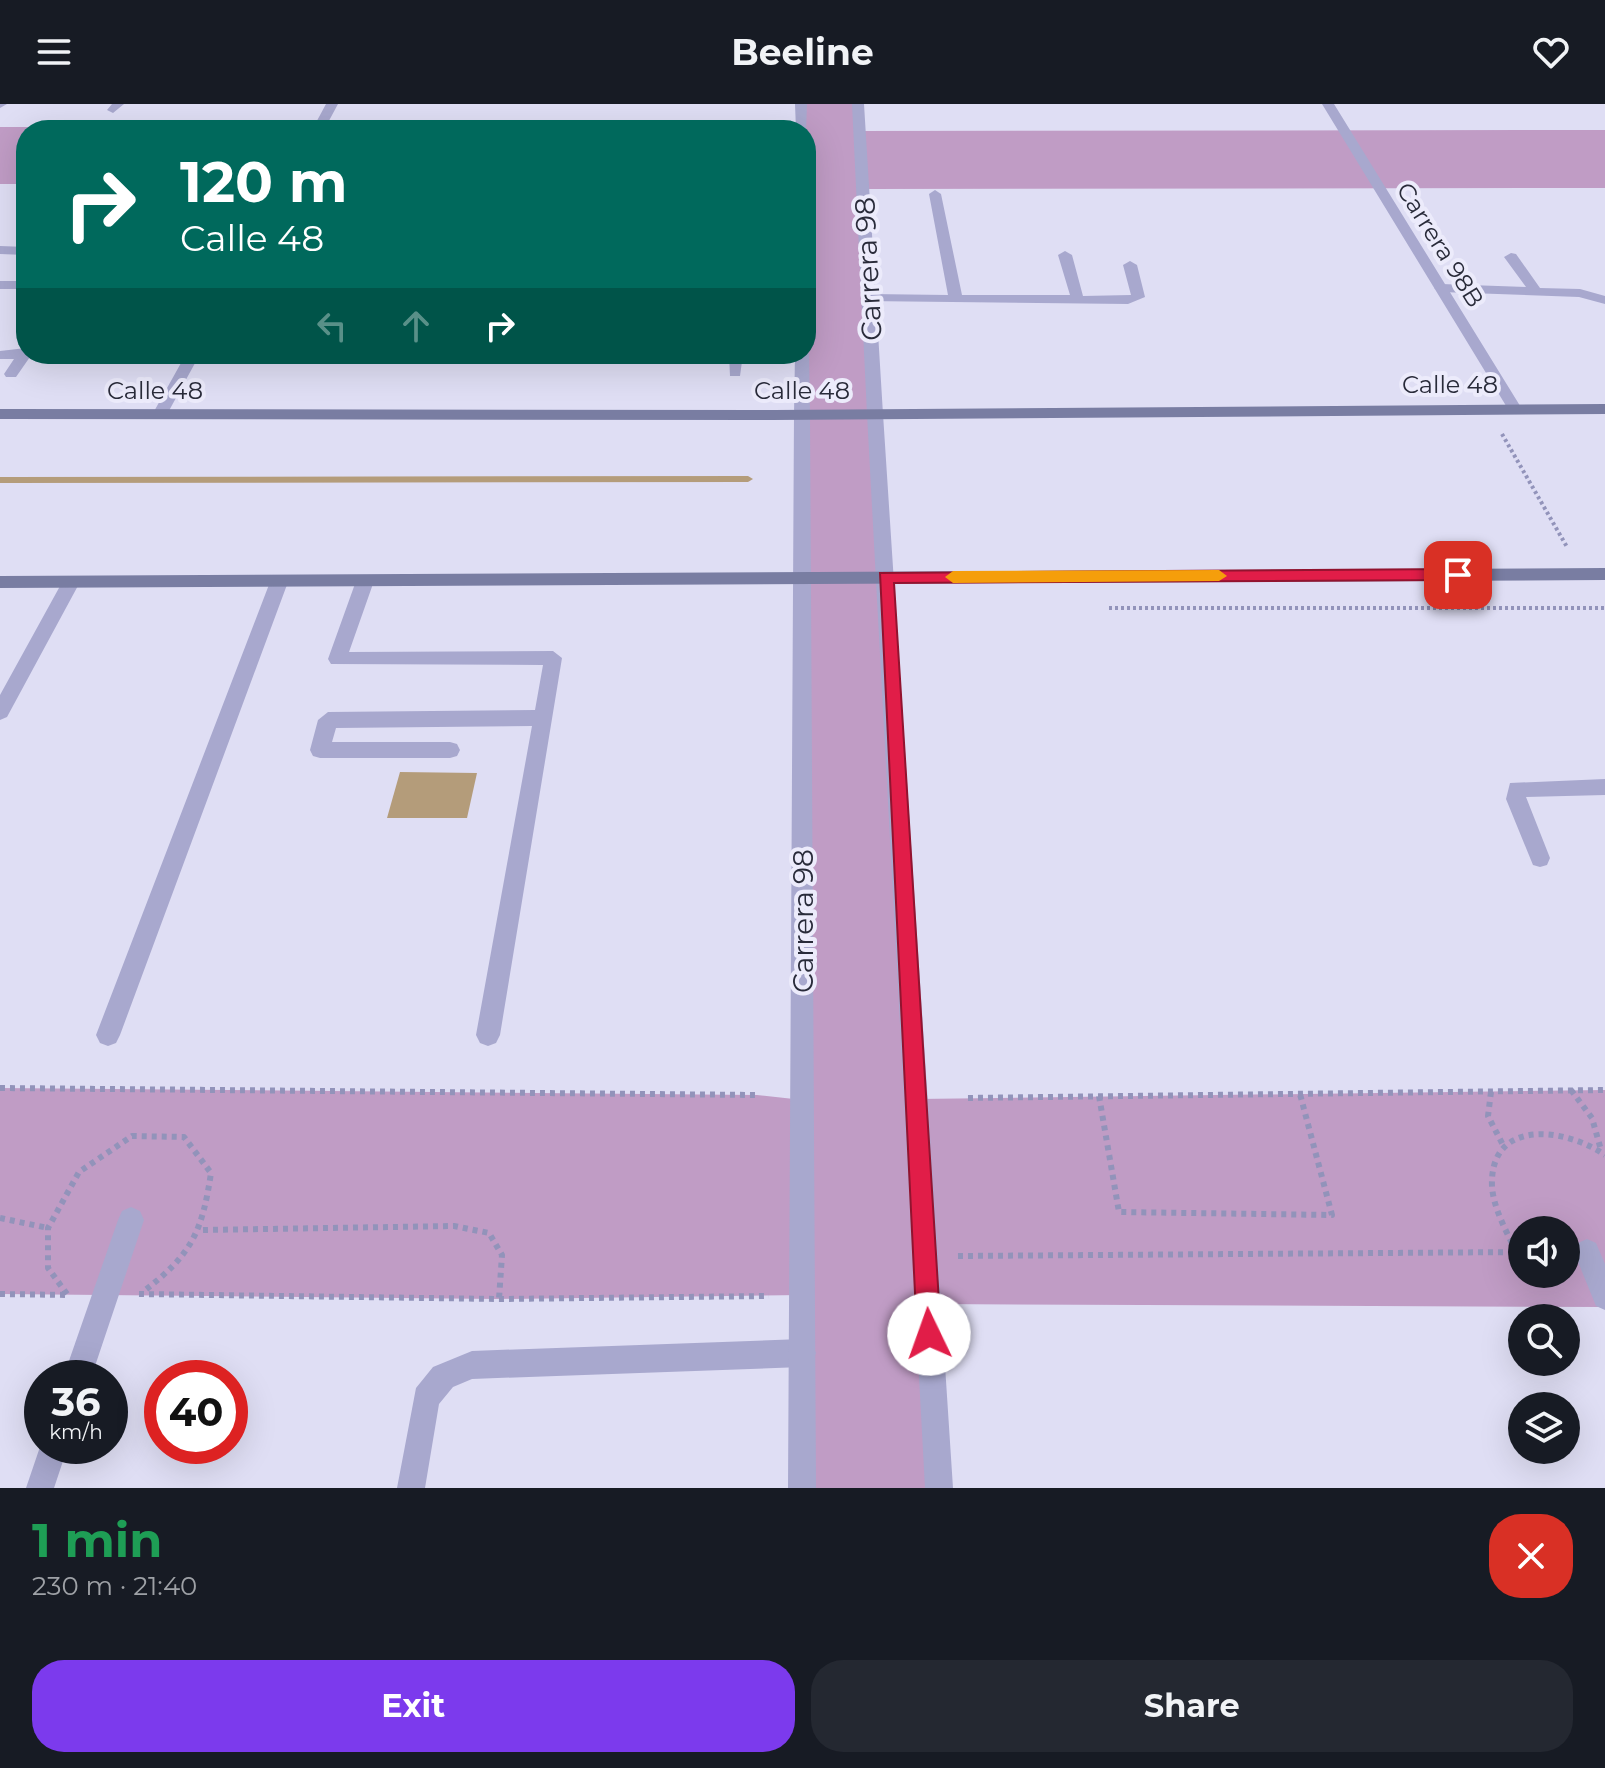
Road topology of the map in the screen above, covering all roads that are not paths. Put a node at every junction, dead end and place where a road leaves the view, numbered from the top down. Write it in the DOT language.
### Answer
graph roads {
  1 [pos="858,104"];
  2 [pos="1328,104"];
  3 [pos="935,194"];
  4 [pos="1065,255"];
  5 [pos="1511,257"];
  6 [pos="1130,265"];
  7 [pos="1441,288"];
  8 [pos="1534,289"];
  9 [pos="869,298"];
  10 [pos="956,299"];
  11 [pos="1078,300"];
  12 [pos="1605,300"];
  13 [pos="18,364"];
  14 [pos="188,364"];
  15 [pos="735,364"];
  16 [pos="802,364"];
  17 [pos="735,373"];
  18 [pos="11,374"];
  19 [pos="1515,409"];
  20 [pos="1605,409"];
  21 [pos="0,414"];
  22 [pos="802,414"];
  23 [pos="875,414"];
  24 [pos="160,415"];
  25 [pos="1605,574"];
  26 [pos="803,577"];
  27 [pos="886,577"];
  28 [pos="365,581"];
  29 [pos="0,582"];
  30 [pos="71,582"];
  31 [pos="279,582"];
  32 [pos="0,712"];
  33 [pos="543,718"];
  34 [pos="450,750"];
  35 [pos="1604,790"];
  36 [pos="1540,858"];
  37 [pos="108,1035"];
  38 [pos="488,1035"];
  39 [pos="131,1220"];
  40 [pos="1587,1252"];
  41 [pos="1605,1297"];
  42 [pos="802,1353"];
  43 [pos="83,1360"];
  44 [pos="48,1464"];
  45 [pos="40,1488"];
  46 [pos="411,1488"];
  47 [pos="802,1488"];
  48 [pos="939,1488"];
  1 -- 9 [label="street, Carrera 98"];
  2 -- 7 [label="street, Carrera 98B"];
  3 -- 10 [label="street"];
  4 -- 11 [label="street"];
  5 -- 8 [label="street"];
  6 -- 11 [label="street"];
  7 -- 8 [label="street"];
  7 -- 19 [label="street, Carrera 98B"];
  8 -- 12 [label="street"];
  9 -- 10 [label="street"];
  9 -- 23 [label="street, Carrera 98"];
  10 -- 11 [label="street"];
  13 -- 18 [label="street"];
  14 -- 24 [label="street"];
  15 -- 17 [label="street"];
  16 -- 22 [label="street, Carrera 98"];
  19 -- 20 [label="main road, Calle 48"];
  19 -- 23 [label="main road, Calle 48"];
  21 -- 24 [label="main road, Calle 48"];
  22 -- 23 [label="main road, Calle 48"];
  22 -- 24 [label="main road, Calle 48"];
  22 -- 26 [label="street, Carrera 98"];
  23 -- 27 [label="street, Carrera 98"];
  25 -- 27 [label="main road"];
  26 -- 27 [label="main road"];
  26 -- 28 [label="main road"];
  26 -- 42 [label="street, Carrera 98"];
  27 -- 48 [label="street, Carrera 98"];
  28 -- 31 [label="main road"];
  28 -- 33 [label="street"];
  29 -- 30 [label="main road"];
  30 -- 31 [label="main road"];
  30 -- 32 [label="street"];
  31 -- 37 [label="street"];
  33 -- 34 [label="street"];
  33 -- 38 [label="street"];
  35 -- 36 [label="street"];
  39 -- 43 [label="street"];
  40 -- 41 [label="street"];
  42 -- 46 [label="street"];
  42 -- 47 [label="street, Carrera 98"];
  44 -- 45 [label="street"];
}
